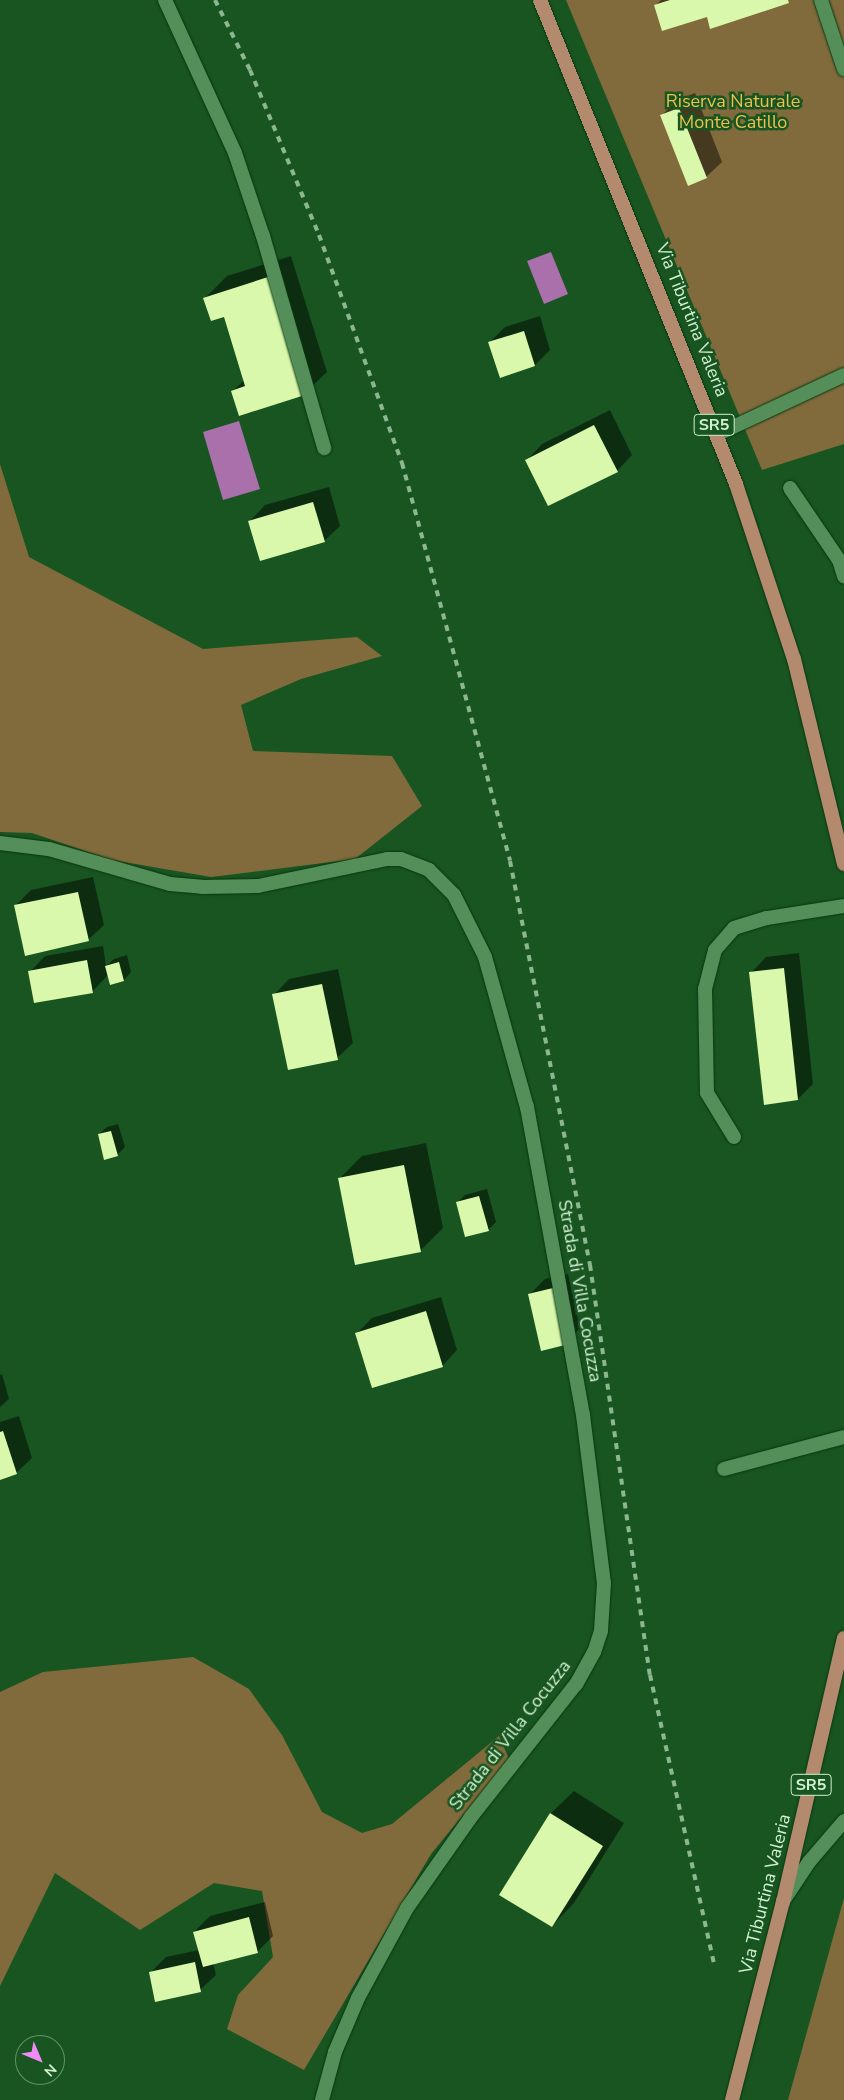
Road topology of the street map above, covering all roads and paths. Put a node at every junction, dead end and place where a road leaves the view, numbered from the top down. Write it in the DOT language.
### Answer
graph roads {
  1 [pos="165,0"];
  2 [pos="540,0"];
  3 [pos="821,0"];
  4 [pos="844,69"];
  5 [pos="844,375"];
  6 [pos="718,434"];
  7 [pos="324,448"];
  8 [pos="790,488"];
  9 [pos="839,551"];
  10 [pos="844,576"];
  11 [pos="0,842"];
  12 [pos="844,864"];
  13 [pos="844,906"];
  14 [pos="734,1138"];
  15 [pos="844,1437"];
  16 [pos="724,1469"];
  17 [pos="844,1638"];
  18 [pos="842,1670"];
  19 [pos="844,1821"];
  20 [pos="783,1902"];
  21 [pos="322,2100"];
  22 [pos="732,2100"];
  1 -- 7 [label="street"];
  2 -- 6 [label="main road, Via Tiburtina Valeria / SR5"];
  3 -- 4 [label="street"];
  5 -- 6 [label="street"];
  6 -- 12 [label="main road, Via Tiburtina Valeria / SR5"];
  8 -- 9 [label="street"];
  9 -- 10 [label="street"];
  11 -- 21 [label="street, Strada di Villa Cocuzza"];
  13 -- 14 [label="street"];
  15 -- 16 [label="street"];
  17 -- 18 [label="main road, Via Tiburtina Valeria / SR5"];
  18 -- 20 [label="main road, Via Tiburtina Valeria / SR5"];
  19 -- 20 [label="street"];
  20 -- 22 [label="main road, Via Tiburtina Valeria / SR5"];
}
